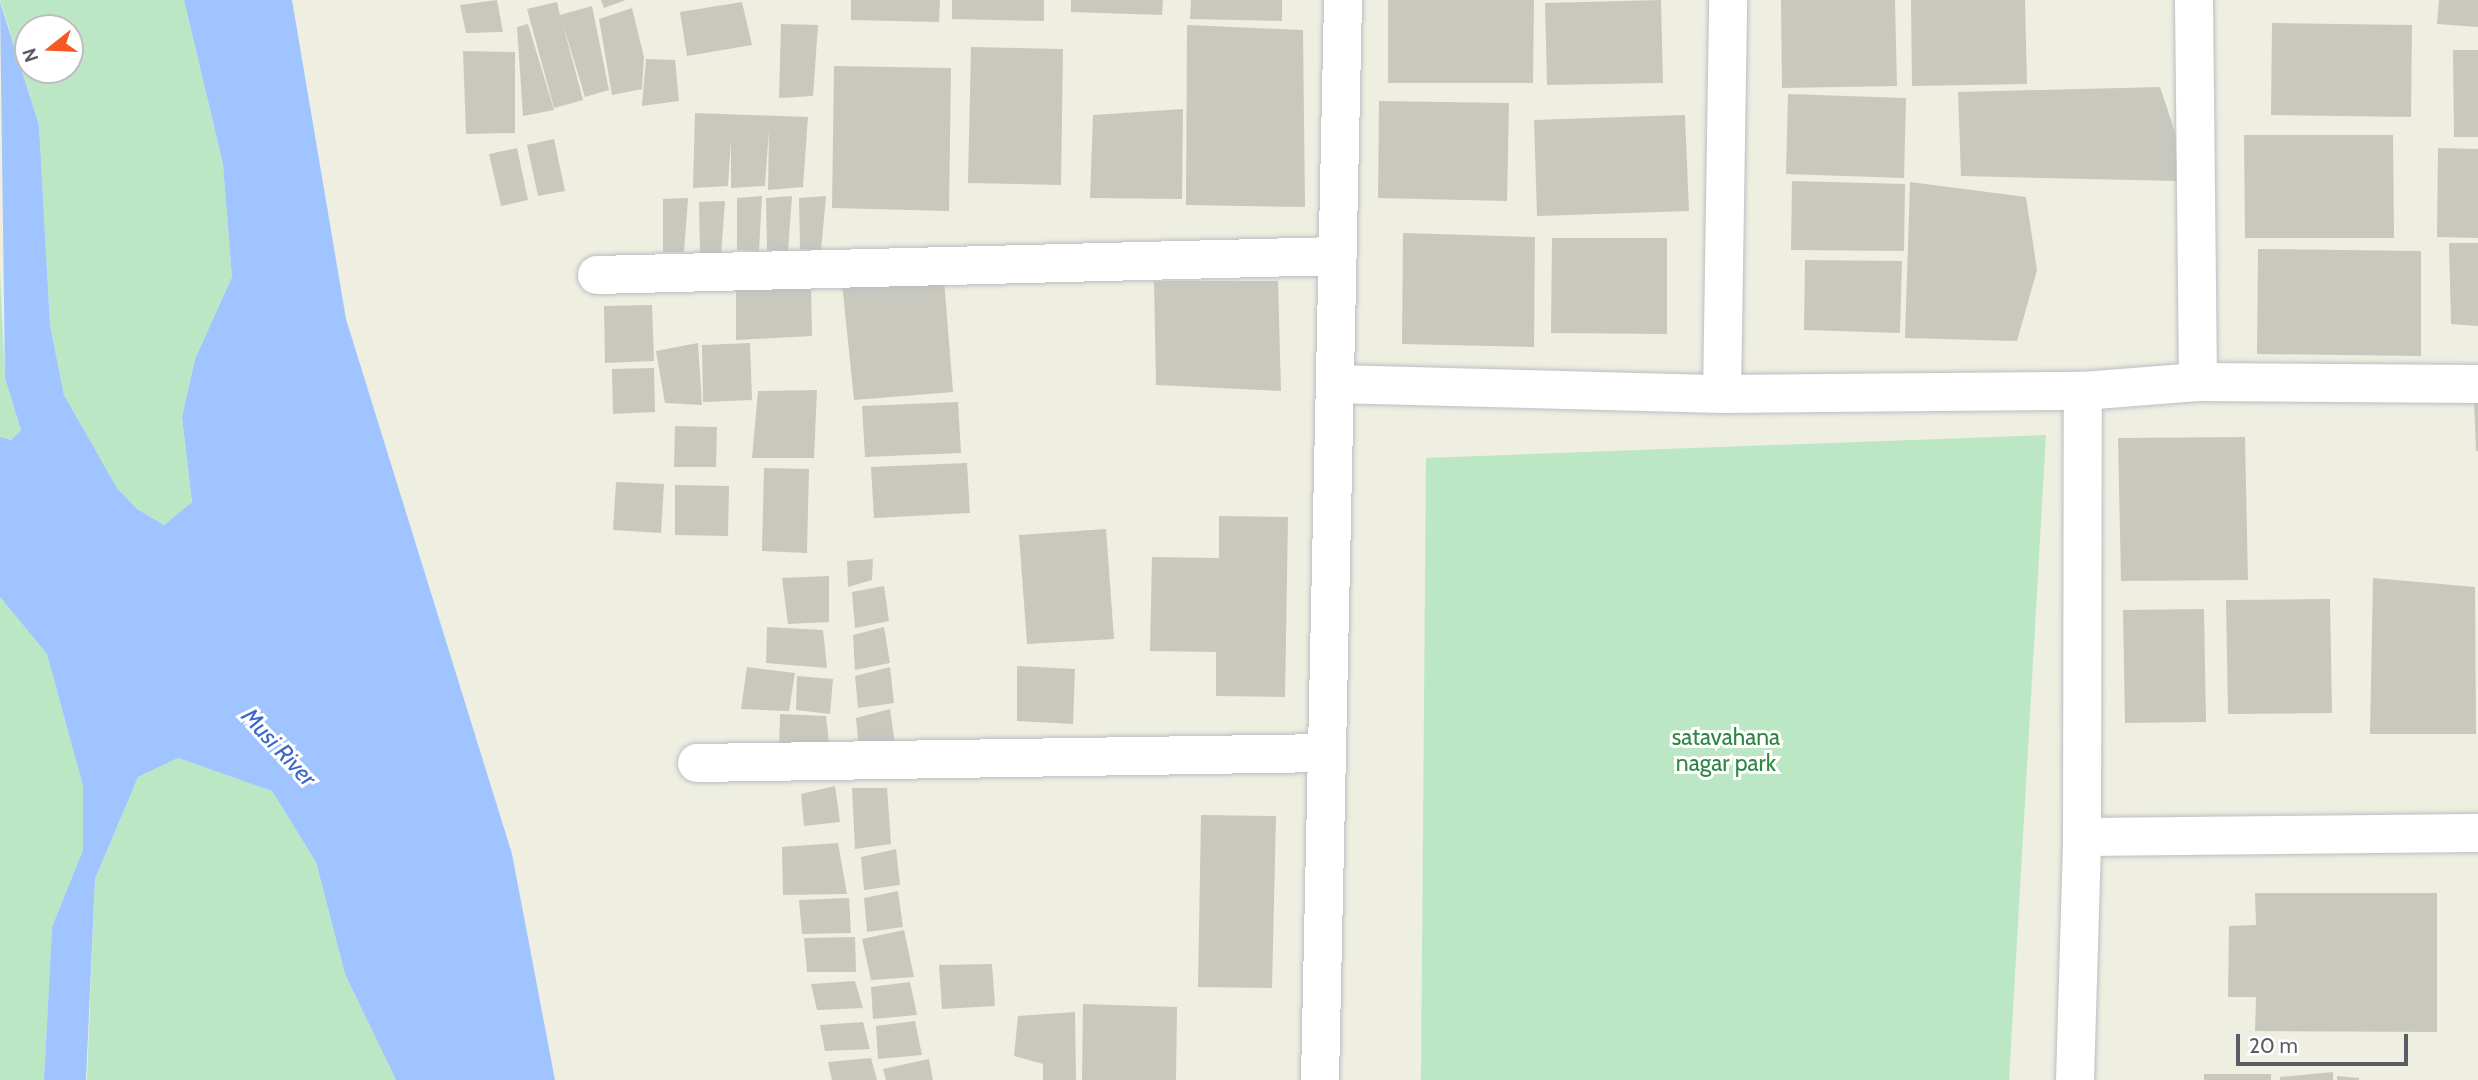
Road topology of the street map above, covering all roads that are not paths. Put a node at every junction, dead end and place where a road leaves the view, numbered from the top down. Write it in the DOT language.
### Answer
graph roads {
  1 [pos="1343,0"];
  2 [pos="1728,0"];
  3 [pos="2194,0"];
  4 [pos="1337,256"];
  5 [pos="597,275"];
  6 [pos="2198,382"];
  7 [pos="1335,384"];
  8 [pos="2478,384"];
  9 [pos="2083,391"];
  10 [pos="1722,394"];
  11 [pos="1327,753"];
  12 [pos="696,763"];
  13 [pos="2478,833"];
  14 [pos="2082,837"];
  15 [pos="1320,1080"];
  16 [pos="2075,1080"];
  1 -- 4 [label="street"];
  2 -- 10 [label="street"];
  3 -- 6 [label="street"];
  4 -- 5 [label="street"];
  4 -- 7 [label="street"];
  6 -- 8 [label="street"];
  6 -- 9 [label="street"];
  7 -- 10 [label="street"];
  7 -- 11 [label="street"];
  9 -- 10 [label="street"];
  9 -- 14 [label="street"];
  11 -- 12 [label="street"];
  11 -- 15 [label="street"];
  13 -- 14 [label="street"];
  14 -- 16 [label="street"];
}
